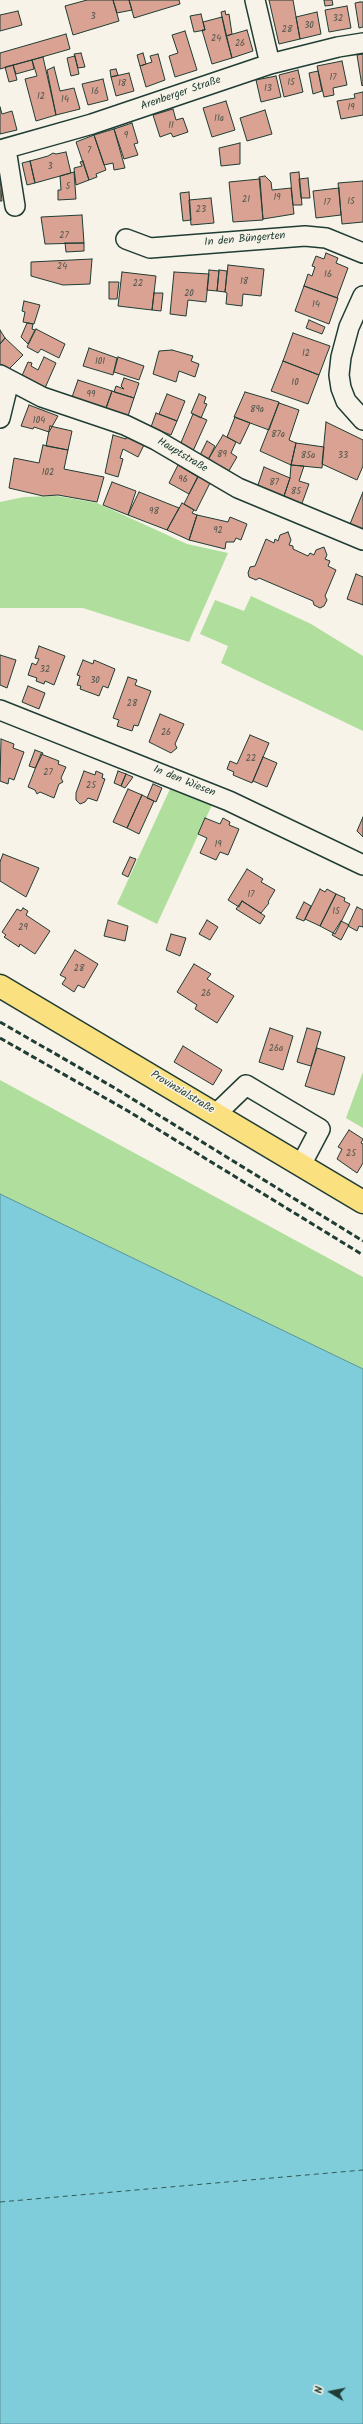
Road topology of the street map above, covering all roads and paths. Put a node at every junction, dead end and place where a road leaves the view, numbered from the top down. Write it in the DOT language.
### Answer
graph roads {
  1 [pos="255,0"];
  2 [pos="363,42"];
  3 [pos="270,64"];
  4 [pos="3,149"];
  5 [pos="15,206"];
  6 [pos="126,239"];
  7 [pos="363,253"];
  8 [pos="363,296"];
  9 [pos="5,378"];
  10 [pos="359,416"];
  11 [pos="0,418"];
  12 [pos="363,540"];
  13 [pos="0,710"];
  14 [pos="363,865"];
  15 [pos="0,986"];
  16 [pos="216,1114"];
  17 [pos="301,1165"];
  18 [pos="363,1202"];
  1 -- 3 [label="street"];
  2 -- 3 [label="street, Arenberger Straße"];
  3 -- 4 [label="street, Arenberger Straße"];
  4 -- 5 [label="street"];
  6 -- 7 [label="street, In den Büngerten"];
  8 -- 10 [label="street"];
  9 -- 11 [label="street"];
  9 -- 12 [label="street, Hauptstraße"];
  13 -- 14 [label="street, In den Wiesen"];
  15 -- 16 [label="main road, Provinzialstraße"];
  16 -- 17 [label="main road, Provinzialstraße"];
  16 -- 17 [label="street"];
  17 -- 18 [label="main road, Provinzialstraße"];
}
